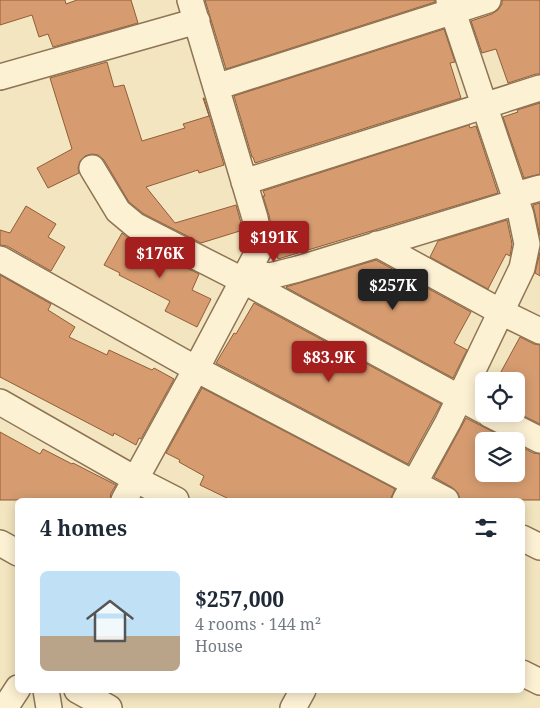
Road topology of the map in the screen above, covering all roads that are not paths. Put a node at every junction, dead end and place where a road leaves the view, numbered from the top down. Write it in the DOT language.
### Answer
graph roads {
  1 [pos="488,0"];
  2 [pos="451,6"];
  3 [pos="193,11"];
  4 [pos="0,77"];
  5 [pos="216,87"];
  6 [pos="540,88"];
  7 [pos="484,105"];
  8 [pos="92,168"];
  9 [pos="244,182"];
  10 [pos="540,188"];
  11 [pos="516,198"];
  12 [pos="534,242"];
  13 [pos="377,244"];
  14 [pos="0,260"];
  15 [pos="244,276"];
  16 [pos="501,312"];
  17 [pos="540,331"];
  18 [pos="196,369"];
  19 [pos="459,399"];
  20 [pos="0,402"];
  21 [pos="475,407"];
  22 [pos="505,422"];
  23 [pos="540,440"];
  24 [pos="130,490"];
  25 [pos="410,492"];
  26 [pos="167,498"];
  27 [pos="437,498"];
  28 [pos="525,540"];
  29 [pos="0,543"];
  30 [pos="540,547"];
  31 [pos="15,551"];
  32 [pos="525,674"];
  33 [pos="540,682"];
  34 [pos="15,693"];
  35 [pos="46,693"];
  36 [pos="82,693"];
  37 [pos="5,708"];
  38 [pos="49,708"];
  39 [pos="109,708"];
  1 -- 2 [label="street"];
  2 -- 5 [label="street"];
  2 -- 7 [label="street"];
  3 -- 4 [label="street"];
  3 -- 5 [label="street"];
  5 -- 9 [label="street"];
  6 -- 7 [label="street"];
  7 -- 9 [label="street"];
  7 -- 11 [label="street"];
  8 -- 15 [label="street"];
  9 -- 15 [label="street"];
  10 -- 11 [label="street"];
  11 -- 12 [label="street"];
  11 -- 13 [label="street"];
  12 -- 16 [label="street"];
  13 -- 15 [label="street"];
  13 -- 16 [label="street"];
  14 -- 18 [label="street"];
  15 -- 18 [label="street"];
  15 -- 19 [label="street"];
  16 -- 17 [label="street"];
  16 -- 19 [label="street"];
  18 -- 24 [label="street"];
  18 -- 25 [label="street"];
  19 -- 21 [label="street"];
  19 -- 25 [label="street"];
  20 -- 24 [label="street"];
  22 -- 23 [label="street"];
  24 -- 26 [label="street"];
  25 -- 27 [label="street"];
  28 -- 30 [label="street"];
  29 -- 31 [label="street"];
  32 -- 33 [label="street"];
  34 -- 37 [label="street"];
  35 -- 38 [label="street"];
  36 -- 39 [label="street"];
}
